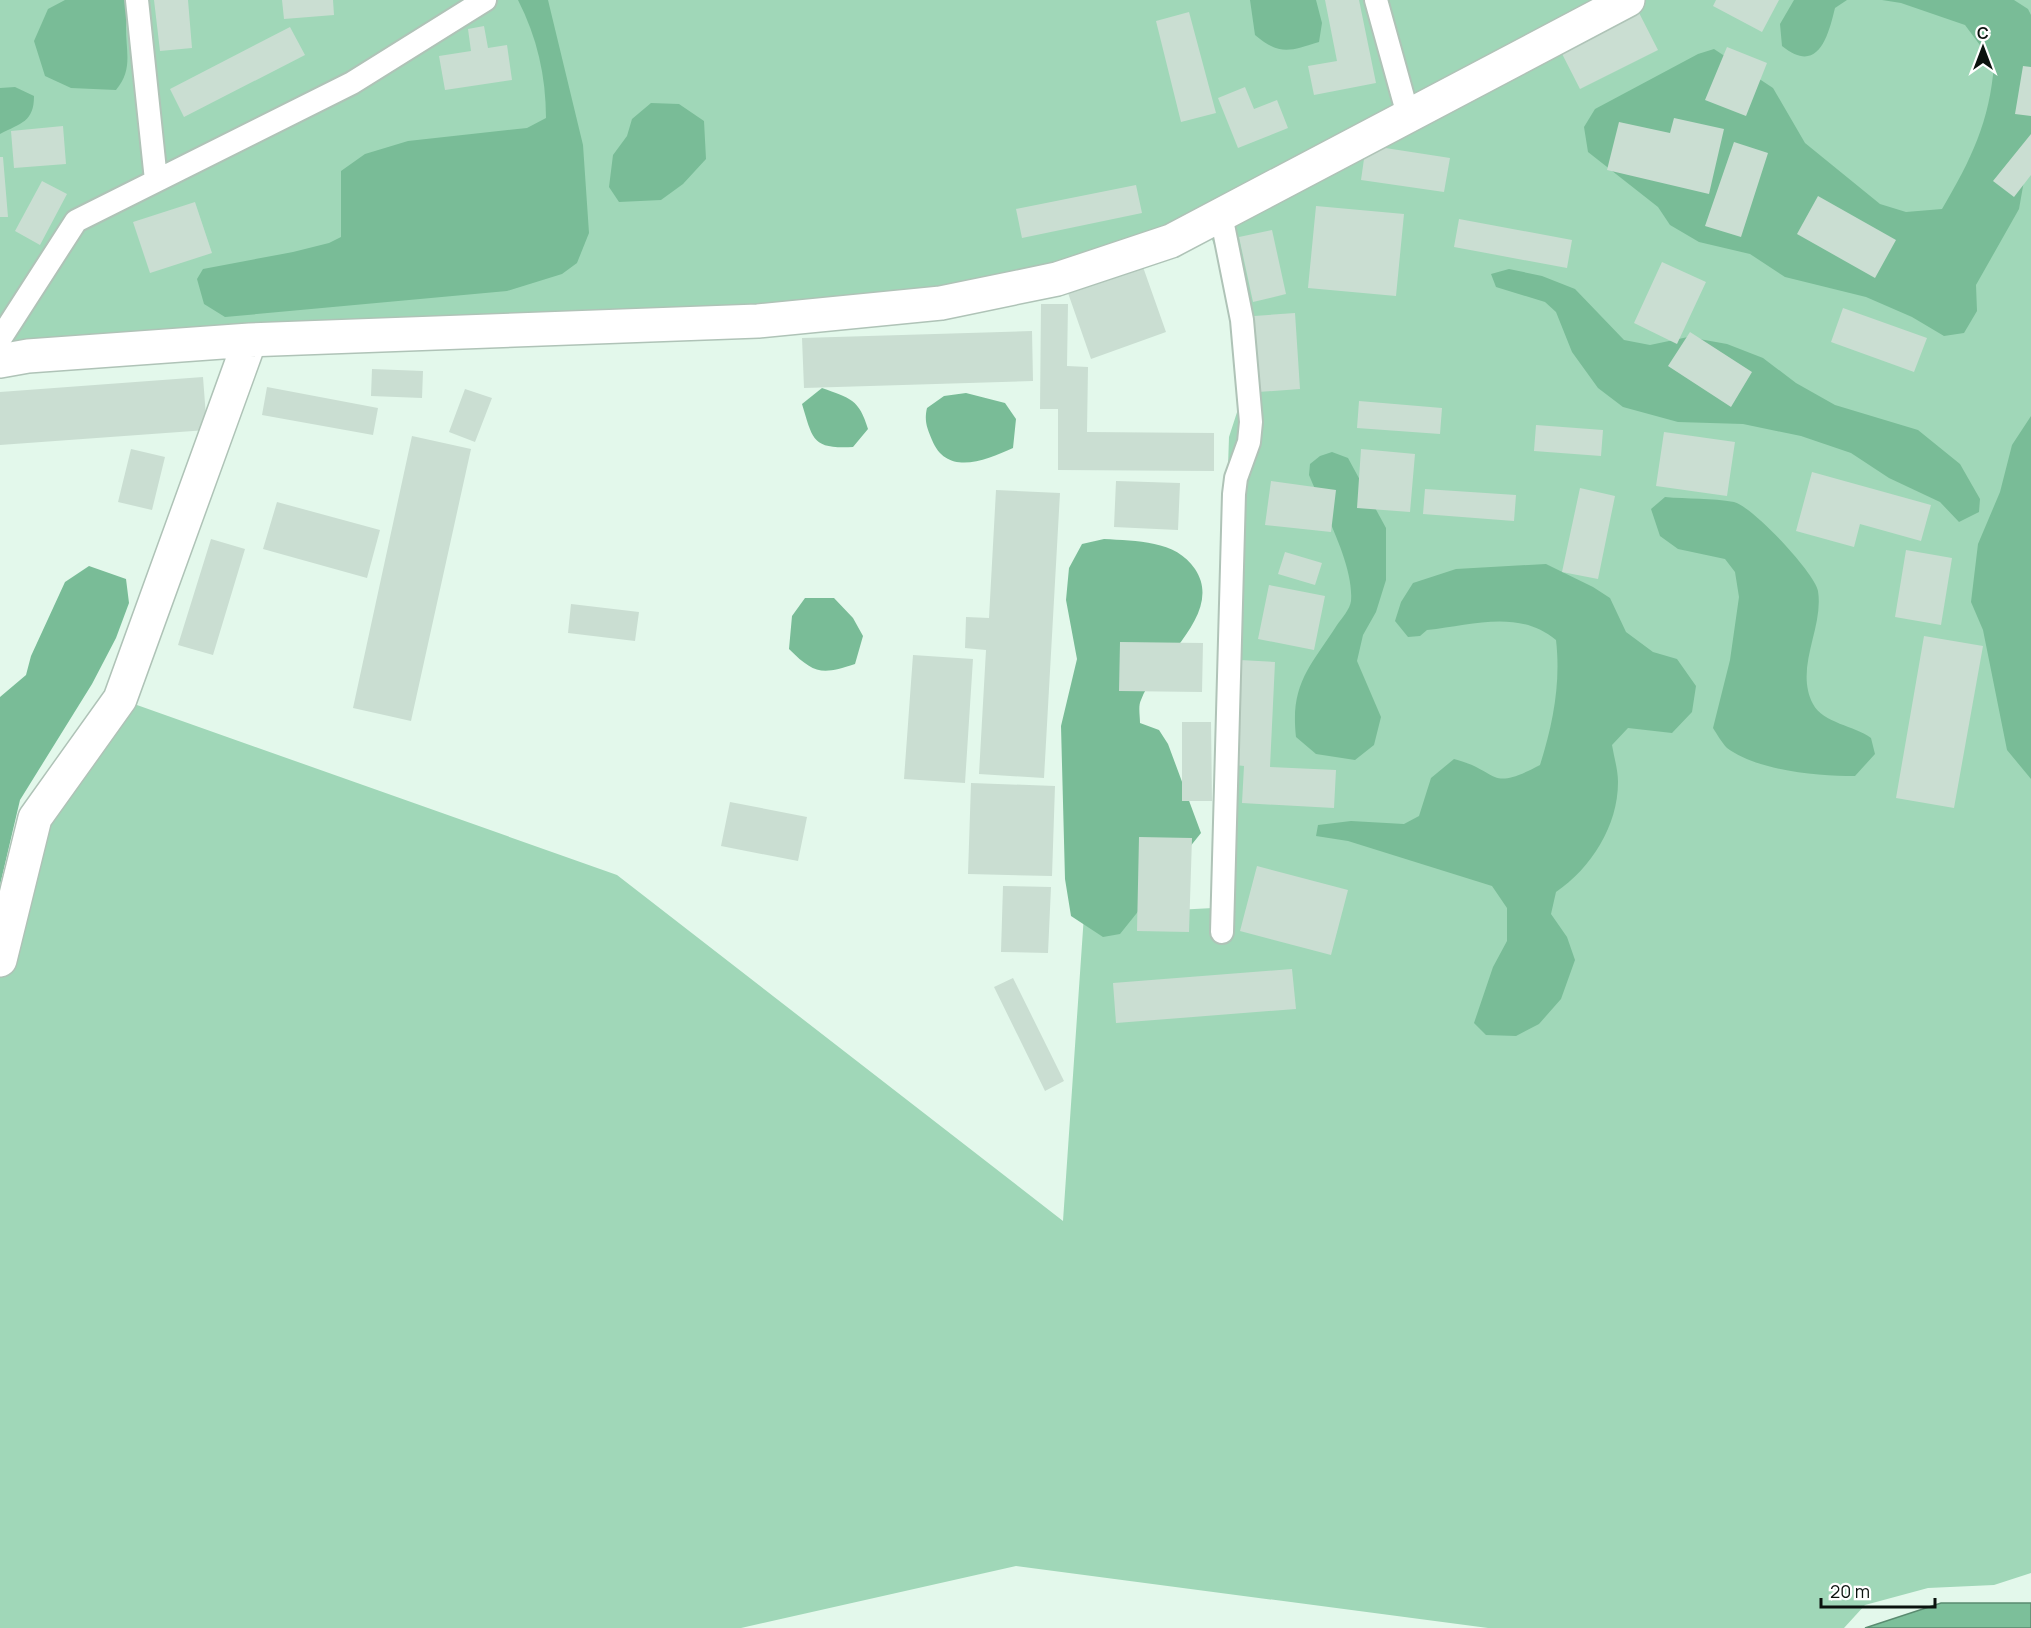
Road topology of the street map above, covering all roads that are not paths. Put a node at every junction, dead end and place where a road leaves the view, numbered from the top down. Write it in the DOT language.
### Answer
graph roads {
  1 [pos="137,0"];
  2 [pos="485,0"];
  3 [pos="1376,0"];
  4 [pos="1628,0"];
  5 [pos="1408,115"];
  6 [pos="156,180"];
  7 [pos="1221,215"];
  8 [pos="0,339"];
  9 [pos="250,340"];
  10 [pos="0,361"];
  11 [pos="1222,933"];
  12 [pos="0,960"];
  1 -- 6 [label="lane"];
  2 -- 6 [label="lane"];
  3 -- 5 [label="lane"];
  4 -- 5 [label="street"];
  5 -- 7 [label="street"];
  6 -- 8 [label="lane"];
  7 -- 9 [label="street"];
  7 -- 11 [label="lane"];
  9 -- 10 [label="street"];
  9 -- 12 [label="street"];
}
